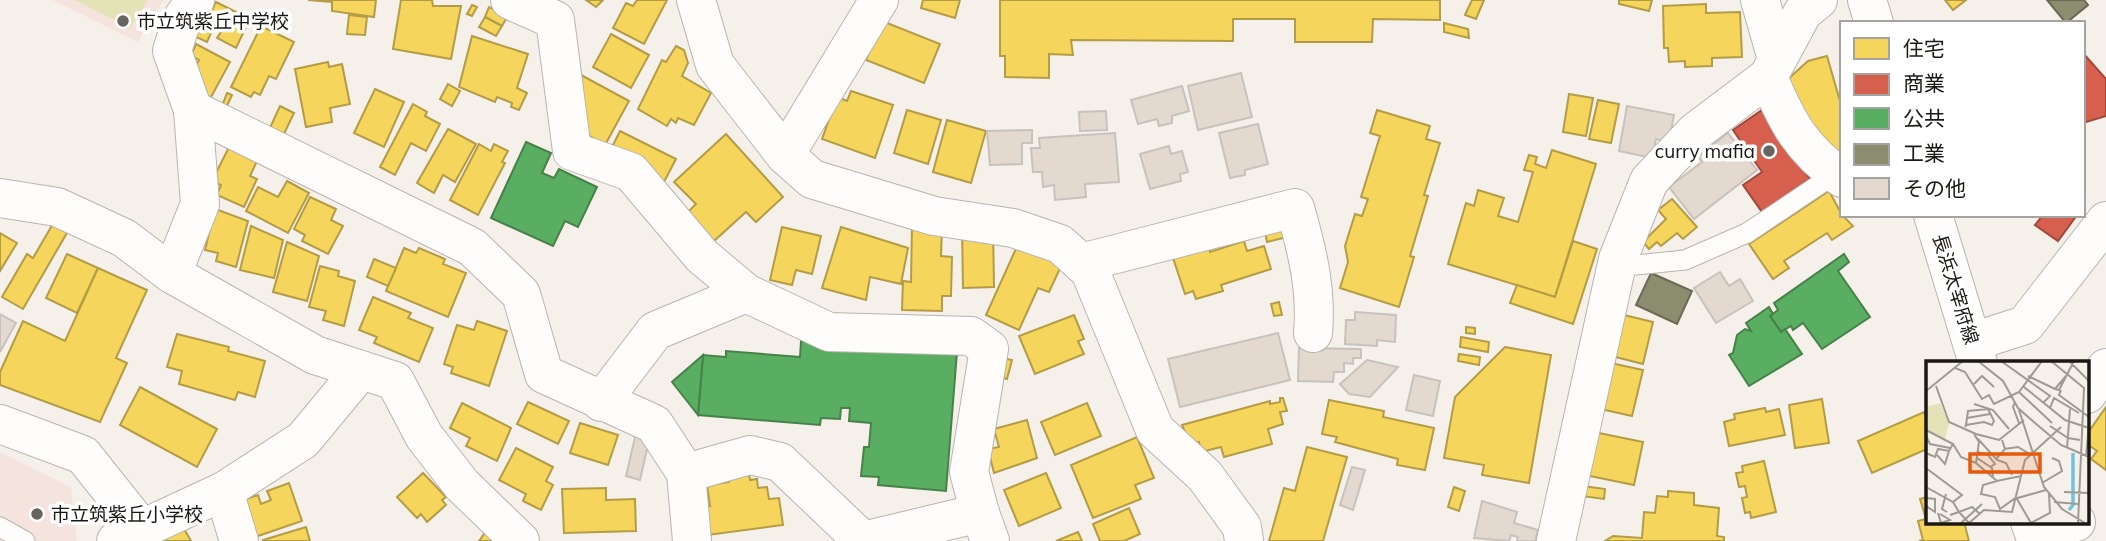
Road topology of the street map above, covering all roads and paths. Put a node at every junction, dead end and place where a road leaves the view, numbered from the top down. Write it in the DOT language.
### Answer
graph roads {
  1 [pos="195,0"];
  2 [pos="510,0"];
  3 [pos="696,0"];
  4 [pos="879,0"];
  5 [pos="1760,0"];
  6 [pos="1818,0"];
  7 [pos="1867,0"];
  8 [pos="1873,21"];
  9 [pos="1772,68"];
  10 [pos="193,110"];
  11 [pos="785,155"];
  12 [pos="1839,176"];
  13 [pos="0,198"];
  14 [pos="1934,217"];
  15 [pos="2106,221"];
  16 [pos="1081,263"];
  17 [pos="1616,267"];
  18 [pos="172,274"];
  19 [pos="746,293"];
  20 [pos="1313,333"];
  21 [pos="1975,352"];
  22 [pos="2106,368"];
  23 [pos="361,369"];
  24 [pos="2088,393"];
  25 [pos="601,401"];
  26 [pos="0,424"];
  27 [pos="687,473"];
  28 [pos="224,491"];
  29 [pos="2106,511"];
  30 [pos="2088,518"];
  31 [pos="2068,524"];
  32 [pos="0,527"];
  33 [pos="985,527"];
  34 [pos="2034,533"];
  35 [pos="129,535"];
  36 [pos="25,541"];
  37 [pos="239,541"];
  38 [pos="520,541"];
  39 [pos="692,541"];
  40 [pos="863,541"];
  41 [pos="1244,541"];
  42 [pos="1556,541"];
  1 -- 10 [label="street"];
  2 -- 19 [label="street"];
  3 -- 11 [label="street"];
  4 -- 11 [label="street"];
  5 -- 9 [label="street"];
  6 -- 9 [label="street"];
  7 -- 8 [label="street"];
  9 -- 12 [label="street"];
  9 -- 17 [label="street"];
  10 -- 18 [label="street"];
  10 -- 25 [label="street"];
  11 -- 16 [label="street"];
  12 -- 17 [label="lane"];
  13 -- 18 [label="street"];
  14 -- 21 [label="street, 長浜太宰府線"];
  15 -- 21 [label="street"];
  16 -- 20 [label="street"];
  16 -- 41 [label="street"];
  17 -- 42 [label="street"];
  18 -- 23 [label="street"];
  19 -- 25 [label="street"];
  19 -- 33 [label="street"];
  22 -- 24 [label="street"];
  23 -- 28 [label="street"];
  23 -- 38 [label="street"];
  25 -- 27 [label="street"];
  26 -- 35 [label="street"];
  27 -- 39 [label="street"];
  27 -- 40 [label="street"];
  28 -- 35 [label="street"];
  28 -- 37 [label="street"];
  29 -- 30 [label="street"];
  31 -- 34 [label="street"];
  32 -- 36 [label="lane"];
  33 -- 40 [label="street"];
}
